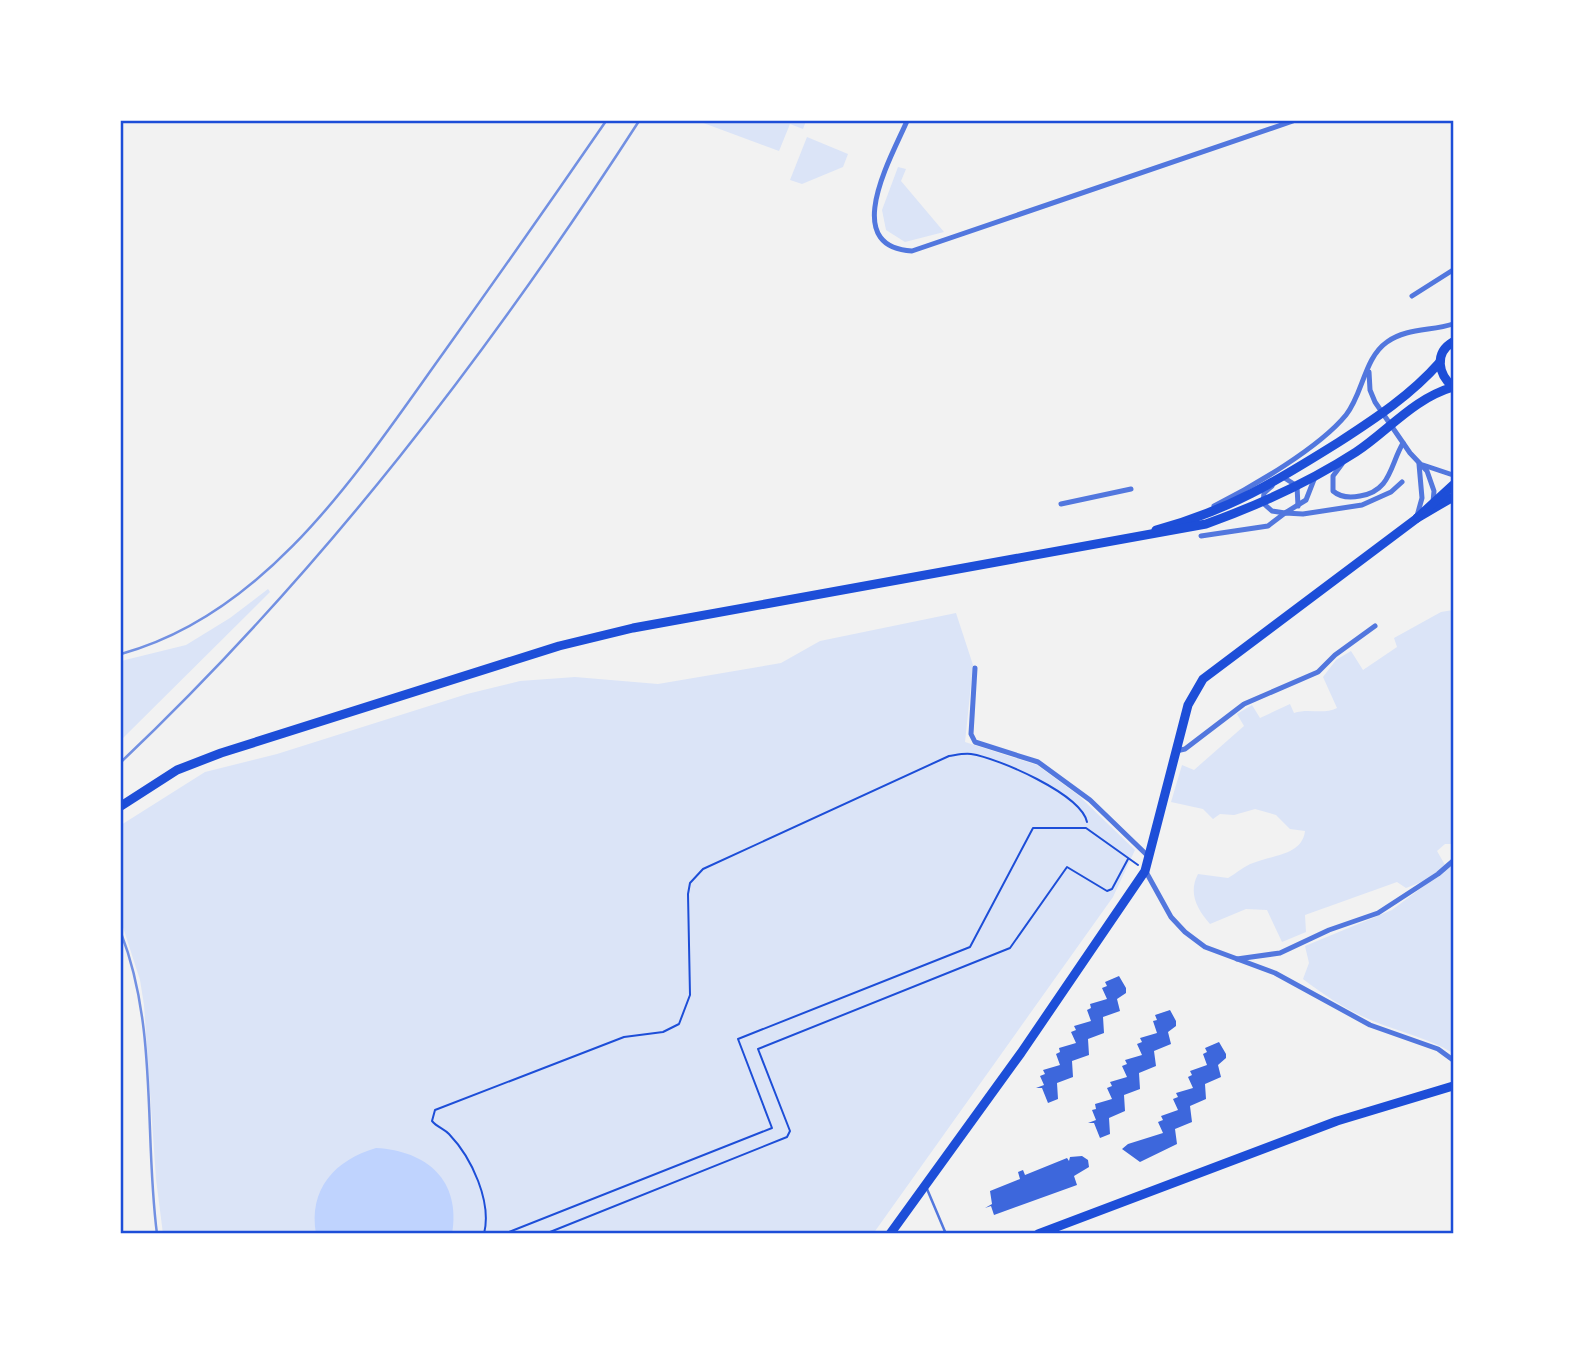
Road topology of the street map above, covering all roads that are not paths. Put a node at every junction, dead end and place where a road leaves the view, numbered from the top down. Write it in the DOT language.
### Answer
graph roads {
  1 [pos="907,121"];
  2 [pos="1293,121"];
  3 [pos="1453,270"];
  4 [pos="1412,296"];
  5 [pos="1453,324"];
  6 [pos="1453,342"];
  7 [pos="1440,362"];
  8 [pos="1370,369"];
  9 [pos="1453,387"];
  10 [pos="1403,443"];
  11 [pos="1357,451"];
  12 [pos="1419,464"];
  13 [pos="1453,475"];
  14 [pos="1277,477"];
  15 [pos="1315,477"];
  16 [pos="1402,482"];
  17 [pos="1453,485"];
  18 [pos="1297,486"];
  19 [pos="1131,489"];
  20 [pos="1453,497"];
  21 [pos="1434,499"];
  22 [pos="1263,503"];
  23 [pos="1061,504"];
  24 [pos="1298,506"];
  25 [pos="1285,513"];
  26 [pos="1426,515"];
  27 [pos="1416,519"];
  28 [pos="1201,536"];
  29 [pos="1120,539"];
  30 [pos="1375,626"];
  31 [pos="975,668"];
  32 [pos="1175,751"];
  33 [pos="121,806"];
  34 [pos="1149,857"];
  35 [pos="1453,861"];
  36 [pos="1145,870"];
  37 [pos="1233,959"];
  38 [pos="1453,1060"];
  39 [pos="1453,1086"];
  40 [pos="926,1185"];
  41 [pos="890,1234"];
  42 [pos="946,1234"];
  43 [pos="1038,1234"];
  1 -- 2 [label="street"];
  3 -- 4 [label="street"];
  5 -- 8 [label="street"];
  6 -- 7 [label="main road"];
  7 -- 9 [label="main road"];
  7 -- 14 [label="main road"];
  8 -- 10 [label="street"];
  8 -- 14 [label="street"];
  9 -- 11 [label="main road"];
  10 -- 11 [label="street"];
  10 -- 12 [label="street"];
  11 -- 15 [label="main road"];
  12 -- 13 [label="street"];
  12 -- 21 [label="street"];
  12 -- 27 [label="street"];
  14 -- 18 [label="street"];
  14 -- 22 [label="street"];
  14 -- 29 [label="main road"];
  15 -- 18 [label="main road"];
  15 -- 24 [label="street"];
  16 -- 25 [label="street"];
  17 -- 21 [label="main road"];
  18 -- 22 [label="main road"];
  18 -- 24 [label="street"];
  19 -- 23 [label="street"];
  20 -- 26 [label="main road"];
  21 -- 26 [label="street"];
  21 -- 27 [label="main road"];
  22 -- 25 [label="street"];
  22 -- 29 [label="main road"];
  24 -- 25 [label="street"];
  25 -- 28 [label="street"];
  26 -- 27 [label="main road"];
  27 -- 32 [label="main road"];
  29 -- 33 [label="main road"];
  30 -- 32 [label="street"];
  31 -- 34 [label="street"];
  32 -- 34 [label="main road"];
  34 -- 36 [label="main road"];
  35 -- 37 [label="street"];
  36 -- 37 [label="street"];
  36 -- 40 [label="main road"];
  37 -- 38 [label="street"];
  39 -- 43 [label="main road"];
  40 -- 41 [label="main road"];
  40 -- 42 [label="lane"];
}
